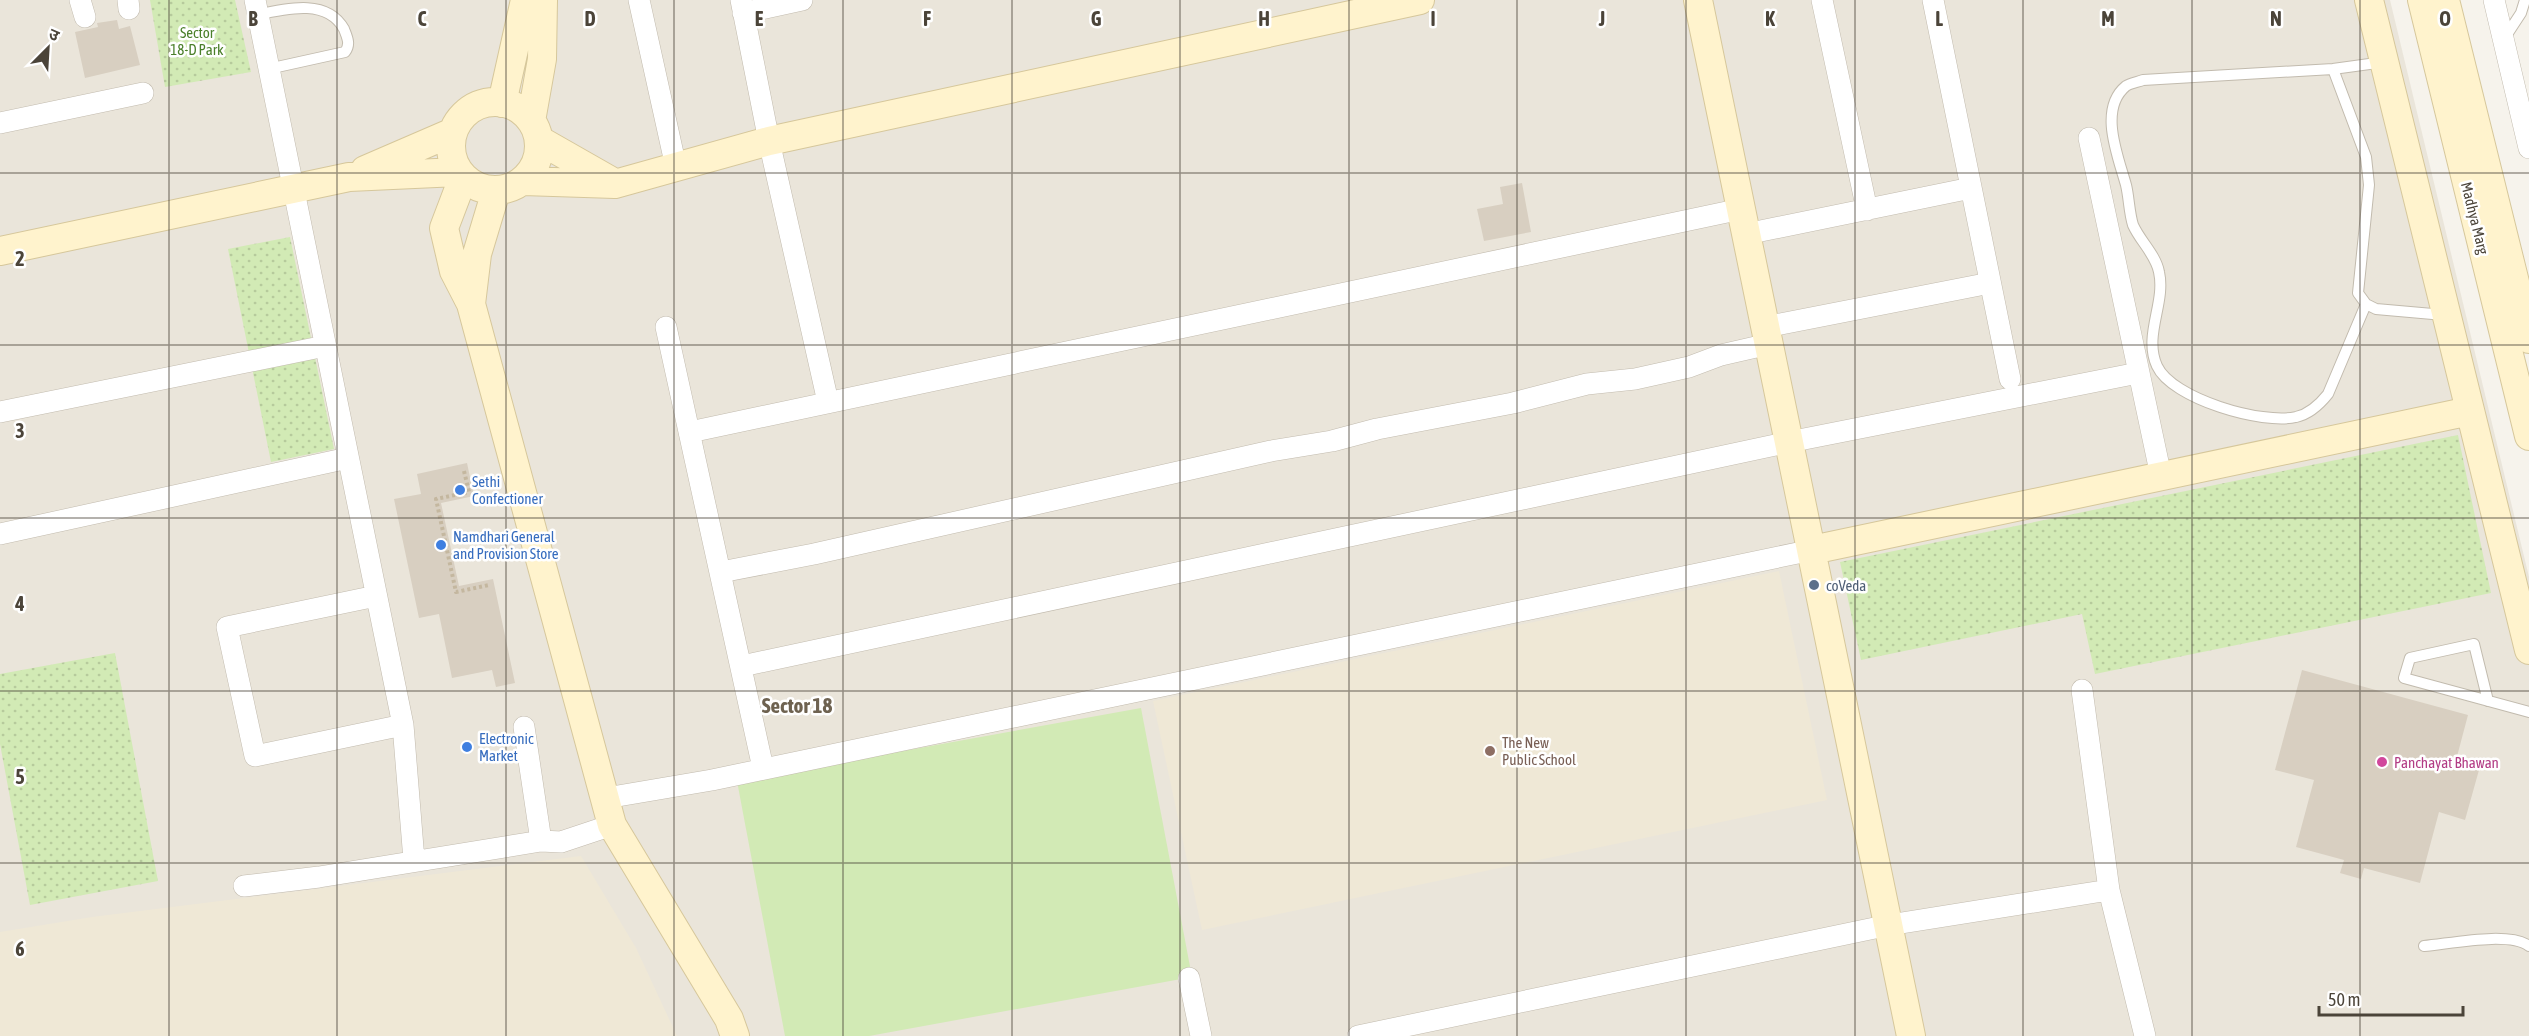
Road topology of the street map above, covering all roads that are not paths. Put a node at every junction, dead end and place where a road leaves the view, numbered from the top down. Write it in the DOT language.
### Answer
graph roads {
  1 [pos="525,0"];
  2 [pos="543,0"];
  3 [pos="639,0"];
  4 [pos="802,0"];
  5 [pos="1420,0"];
  6 [pos="1698,0"];
  7 [pos="1822,0"];
  8 [pos="1933,0"];
  9 [pos="2369,0"];
  10 [pos="2422,0"];
  11 [pos="2445,0"];
  12 [pos="2494,0"];
  13 [pos="2524,0"];
  14 [pos="742,6"];
  15 [pos="256,8"];
  16 [pos="2503,40"];
  17 [pos="2385,62"];
  18 [pos="268,69"];
  19 [pos="2333,69"];
  20 [pos="143,93"];
  21 [pos="502,103"];
  22 [pos="2524,103"];
  23 [pos="0,123"];
  24 [pos="535,131"];
  25 [pos="453,132"];
  26 [pos="2089,138"];
  27 [pos="769,141"];
  28 [pos="2529,148"];
  29 [pos="676,167"];
  30 [pos="461,175"];
  31 [pos="349,177"];
  32 [pos="523,181"];
  33 [pos="615,184"];
  34 [pos="1971,188"];
  35 [pos="292,189"];
  36 [pos="496,191"];
  37 [pos="1867,210"];
  38 [pos="1744,222"];
  39 [pos="0,251"];
  40 [pos="1990,283"];
  41 [pos="471,304"];
  42 [pos="2366,304"];
  43 [pos="2446,316"];
  44 [pos="666,327"];
  45 [pos="1767,335"];
  46 [pos="2529,339"];
  47 [pos="325,346"];
  48 [pos="2138,373"];
  49 [pos="2010,379"];
  50 [pos="828,402"];
  51 [pos="2470,411"];
  52 [pos="0,412"];
  53 [pos="690,432"];
  54 [pos="2529,436"];
  55 [pos="1789,442"];
  56 [pos="348,458"];
  57 [pos="2161,476"];
  58 [pos="0,534"];
  59 [pos="1812,550"];
  60 [pos="721,572"];
  61 [pos="376,596"];
  62 [pos="2529,650"];
  63 [pos="742,666"];
  64 [pos="2082,690"];
  65 [pos="2488,701"];
  66 [pos="2529,712"];
  67 [pos="403,725"];
  68 [pos="524,727"];
  69 [pos="763,768"];
  70 [pos="609,812"];
  71 [pos="541,841"];
  72 [pos="414,860"];
  73 [pos="244,886"];
  74 [pos="2109,890"];
  75 [pos="1889,925"];
  76 [pos="2424,946"];
  77 [pos="2529,946"];
  78 [pos="1189,978"];
  79 [pos="735,1036"];
  80 [pos="1201,1036"];
  81 [pos="1358,1036"];
  82 [pos="1911,1036"];
  83 [pos="2145,1036"];
  1 -- 21 [label="street"];
  2 -- 24 [label="street"];
  3 -- 29 [label="street"];
  4 -- 14 [label="street"];
  5 -- 27 [label="street"];
  6 -- 38 [label="street"];
  7 -- 37 [label="street"];
  8 -- 34 [label="street"];
  9 -- 17 [label="street"];
  10 -- 54 [label="street, Madhya Marg"];
  11 -- 46 [label="street, Madhya Marg"];
  12 -- 16 [label="street"];
  13 -- 16 [label="lane"];
  14 -- 27 [label="street"];
  15 -- 18 [label="street"];
  15 -- 18 [label="lane"];
  16 -- 22 [label="street"];
  17 -- 19 [label="lane"];
  17 -- 43 [label="street"];
  18 -- 35 [label="street"];
  19 -- 42 [label="lane"];
  19 -- 42 [label="lane"];
  20 -- 23 [label="street"];
  21 -- 24 [label="street"];
  21 -- 25 [label="street"];
  22 -- 28 [label="street"];
  24 -- 32 [label="street"];
  24 -- 33 [label="street"];
  25 -- 30 [label="street"];
  25 -- 31 [label="street"];
  26 -- 48 [label="street"];
  27 -- 29 [label="street"];
  27 -- 50 [label="street"];
  29 -- 33 [label="street"];
  30 -- 31 [label="street"];
  30 -- 36 [label="street"];
  30 -- 41 [label="street"];
  31 -- 35 [label="street"];
  32 -- 33 [label="street"];
  32 -- 36 [label="street"];
  34 -- 37 [label="street"];
  34 -- 40 [label="street"];
  35 -- 39 [label="street"];
  35 -- 47 [label="street"];
  36 -- 41 [label="street"];
  37 -- 38 [label="street"];
  38 -- 45 [label="street"];
  38 -- 50 [label="street"];
  40 -- 45 [label="street"];
  40 -- 49 [label="street"];
  41 -- 70 [label="street"];
  42 -- 43 [label="lane"];
  43 -- 51 [label="street"];
  44 -- 53 [label="street"];
  45 -- 55 [label="street"];
  45 -- 60 [label="street"];
  47 -- 52 [label="street"];
  47 -- 56 [label="street"];
  48 -- 55 [label="street"];
  48 -- 57 [label="street"];
  50 -- 53 [label="street"];
  51 -- 57 [label="street"];
  51 -- 62 [label="street"];
  53 -- 60 [label="street"];
  55 -- 59 [label="street"];
  55 -- 63 [label="street"];
  56 -- 58 [label="street"];
  56 -- 61 [label="street"];
  57 -- 59 [label="street"];
  59 -- 69 [label="street"];
  59 -- 75 [label="street"];
  60 -- 63 [label="street"];
  61 -- 67 [label="street"];
  61 -- 67 [label="street"];
  63 -- 69 [label="street"];
  64 -- 74 [label="street"];
  65 -- 65 [label="lane"];
  65 -- 66 [label="lane"];
  67 -- 72 [label="street"];
  68 -- 71 [label="street"];
  69 -- 70 [label="street"];
  70 -- 71 [label="street"];
  70 -- 79 [label="street"];
  71 -- 72 [label="street"];
  72 -- 73 [label="street"];
  74 -- 75 [label="street"];
  74 -- 83 [label="street"];
  75 -- 81 [label="street"];
  75 -- 82 [label="street"];
  76 -- 77 [label="lane"];
  78 -- 80 [label="street"];
}
